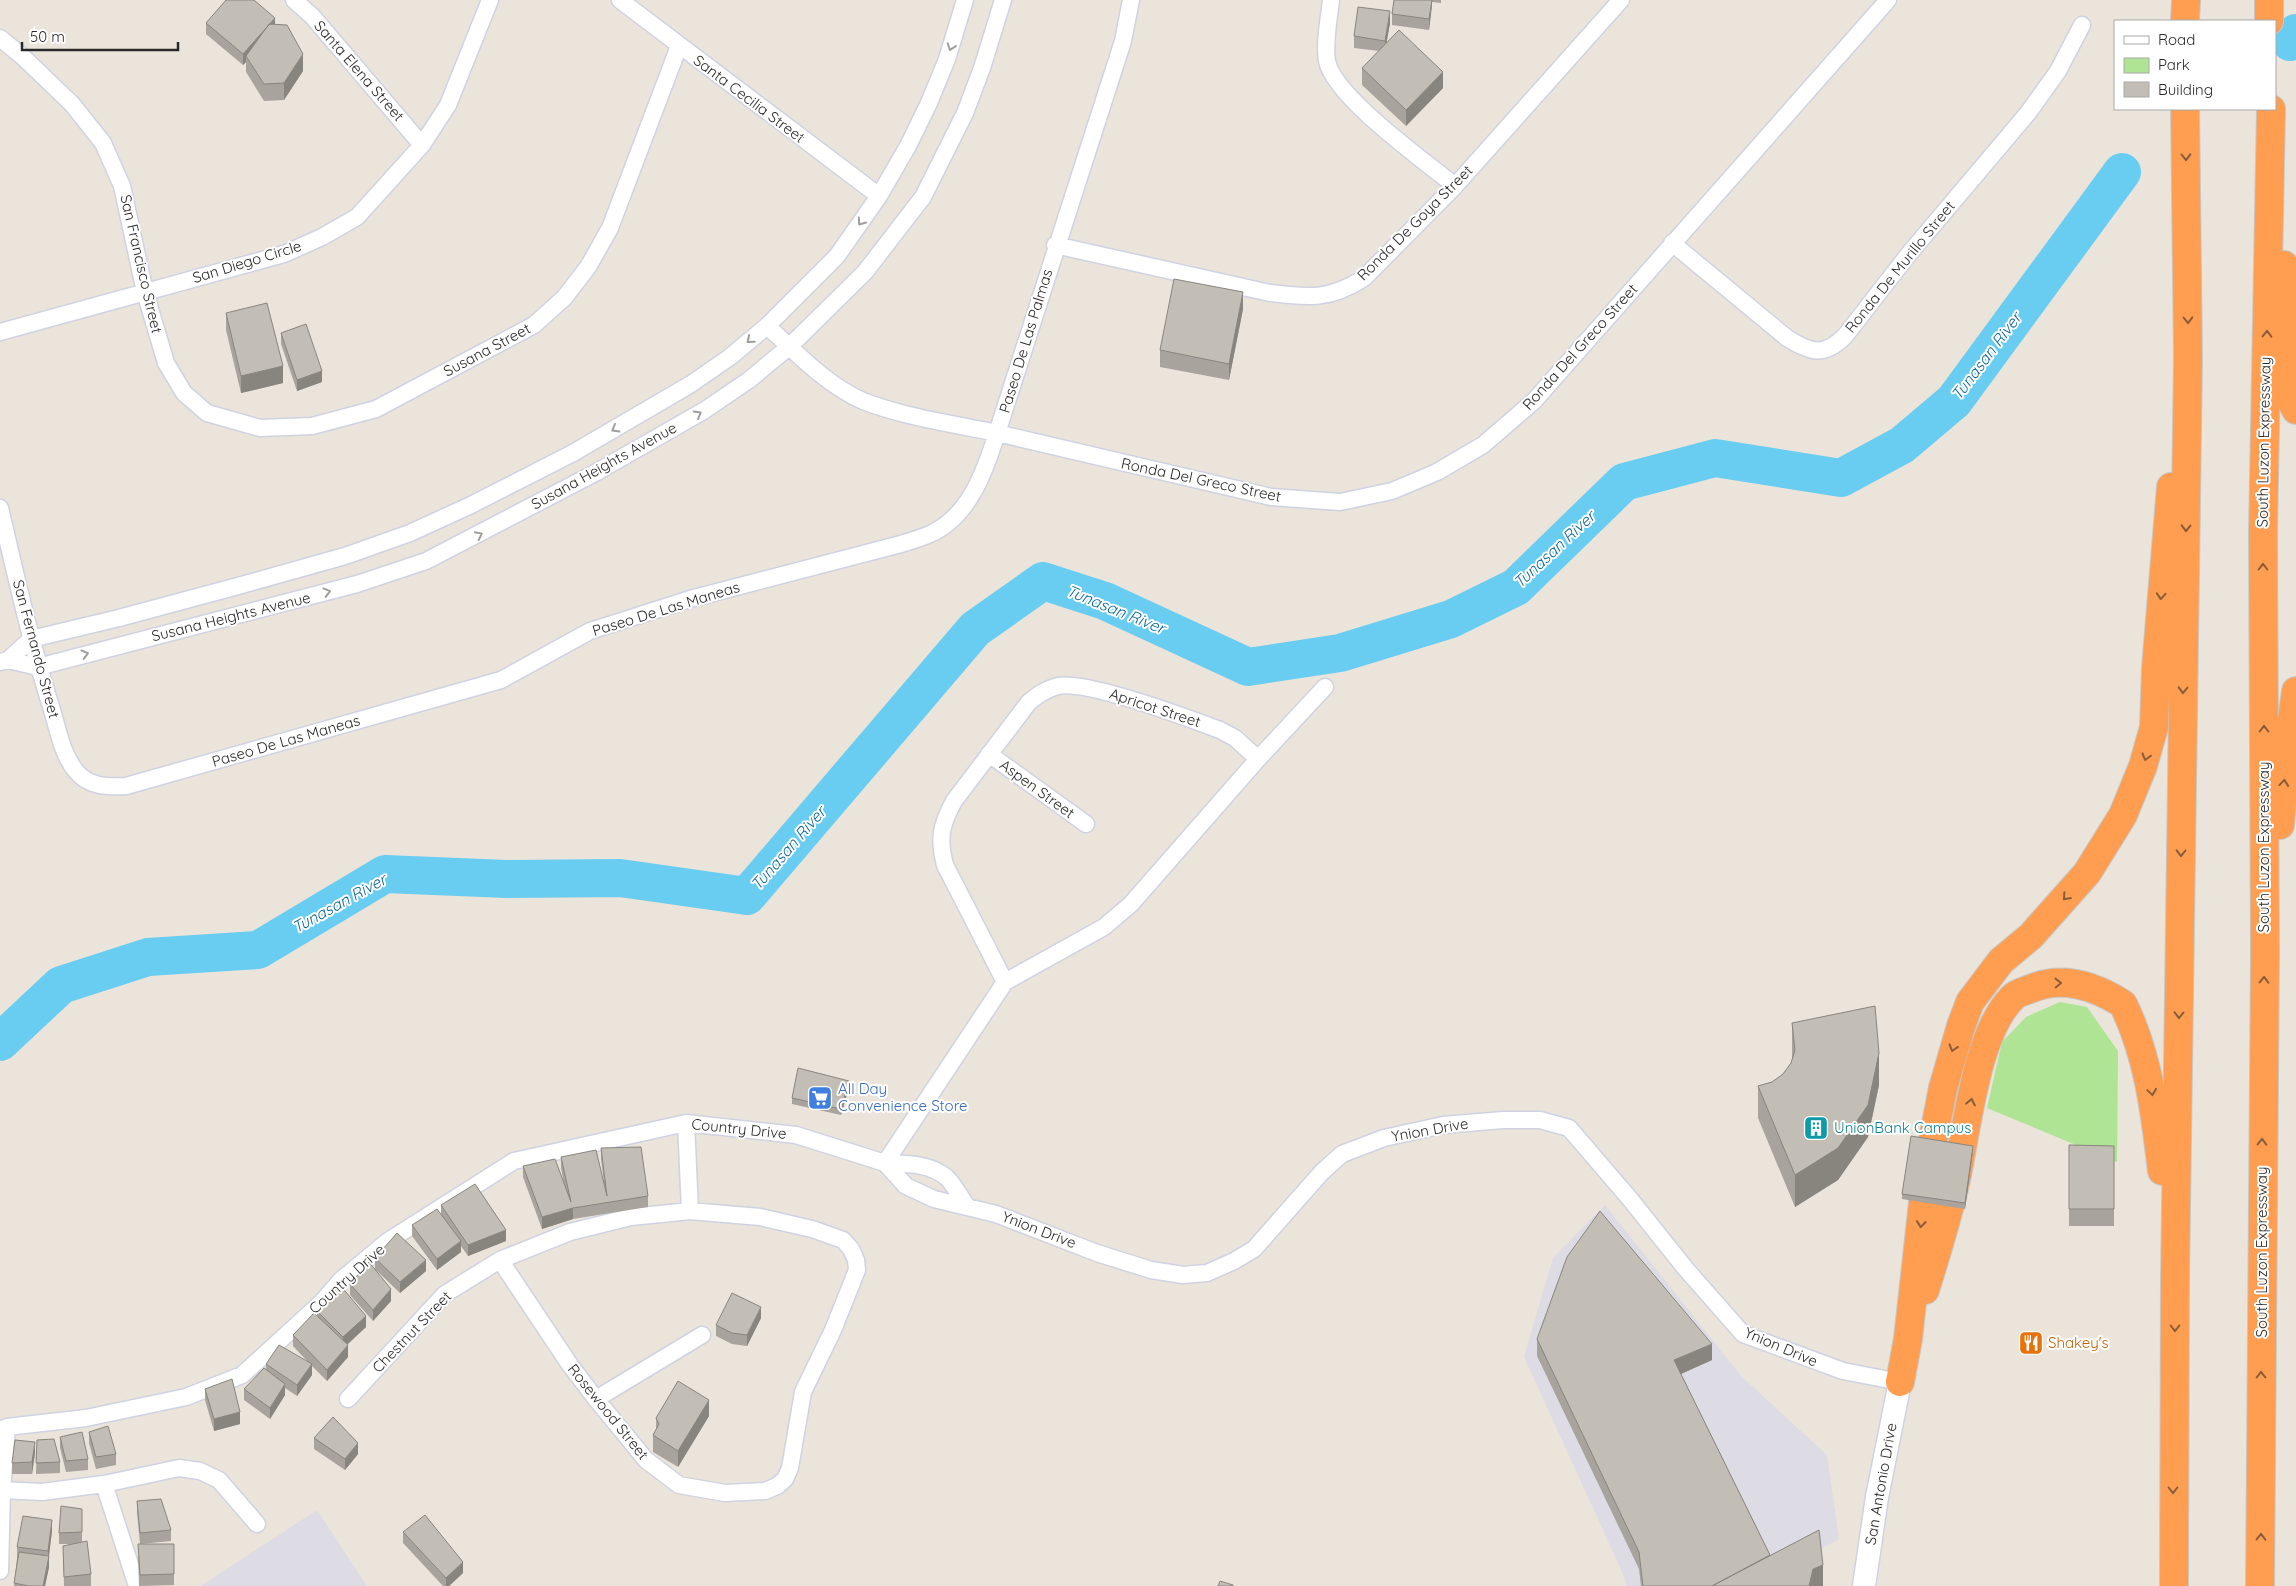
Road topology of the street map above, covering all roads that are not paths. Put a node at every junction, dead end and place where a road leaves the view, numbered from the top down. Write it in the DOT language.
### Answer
graph roads {
  1 [pos="294,0"];
  2 [pos="490,0"];
  3 [pos="620,0"];
  4 [pos="965,0"];
  5 [pos="1003,0"];
  6 [pos="1131,0"];
  7 [pos="1331,0"];
  8 [pos="1621,0"];
  9 [pos="1888,0"];
  10 [pos="2186,0"];
  11 [pos="2269,0"];
  12 [pos="2185,20"];
  13 [pos="2269,20"];
  14 [pos="2082,25"];
  15 [pos="0,38"];
  16 [pos="679,46"];
  17 [pos="2186,110"];
  18 [pos="2272,110"];
  19 [pos="2272,110"];
  20 [pos="422,144"];
  21 [pos="1455,186"];
  22 [pos="879,196"];
  23 [pos="1672,243"];
  24 [pos="1056,245"];
  25 [pos="145,292"];
  26 [pos="767,326"];
  27 [pos="0,332"];
  28 [pos="790,346"];
  29 [pos="2188,357"];
  30 [pos="2296,410"];
  31 [pos="312,426"];
  32 [pos="997,433"];
  33 [pos="0,508"];
  34 [pos="31,639"];
  35 [pos="4,661"];
  36 [pos="38,667"];
  37 [pos="1324,687"];
  38 [pos="2296,691"];
  39 [pos="989,754"];
  40 [pos="1258,760"];
  41 [pos="88,782"];
  42 [pos="1086,824"];
  43 [pos="2265,953"];
  44 [pos="1006,982"];
  45 [pos="686,1123"];
  46 [pos="885,1163"];
  47 [pos="967,1206"];
  48 [pos="690,1211"];
  49 [pos="500,1260"];
  50 [pos="2175,1279"];
  51 [pos="855,1280"];
  52 [pos="702,1335"];
  53 [pos="1908,1339"];
  54 [pos="1900,1382"];
  55 [pos="348,1399"];
  56 [pos="596,1399"];
  57 [pos="3,1429"];
  58 [pos="104,1484"];
  59 [pos="2,1490"];
  60 [pos="258,1524"];
  61 [pos="0,1571"];
  62 [pos="137,1586"];
  63 [pos="1864,1586"];
  64 [pos="2174,1586"];
  65 [pos="2260,1586"];
  1 -- 20 [label="street, Santa Elena Street"];
  2 -- 20 [label="street, San Diego Circle"];
  3 -- 16 [label="street, Santa Cecilia Street"];
  4 -- 22 [label="street, Susana Heights Avenue, one-way"];
  5 -- 28 [label="street, Susana Heights Avenue"];
  6 -- 24 [label="street, Paseo De Las Palmas"];
  7 -- 21 [label="street"];
  8 -- 21 [label="street, Ronda De Goya Street"];
  9 -- 23 [label="street, Ronda Del Greco Street"];
  10 -- 12 [label="highway"];
  11 -- 13 [label="highway"];
  14 -- 23 [label="street, Ronda De Murillo Street"];
  15 -- 25 [label="street, San Francisco Street"];
  16 -- 22 [label="street, Santa Cecilia Street"];
  16 -- 31 [label="street, Susana Street"];
  17 -- 29 [label="highway, one-way"];
  18 -- 30 [label="highway"];
  43 -- 19 [label="highway, South Luzon Expressway, one-way"];
  20 -- 25 [label="street, San Diego Circle"];
  21 -- 24 [label="street, Ronda De Goya Street"];
  22 -- 26 [label="street, Susana Heights Avenue, one-way"];
  23 -- 32 [label="street, Ronda Del Greco Street"];
  24 -- 32 [label="street, Paseo De Las Palmas"];
  25 -- 27 [label="street, San Diego Circle"];
  25 -- 31 [label="street, San Francisco Street"];
  26 -- 28 [label="street, Paseo De Las Palmas"];
  26 -- 34 [label="street, Susana Heights Avenue, one-way"];
  28 -- 32 [label="street, Paseo De Las Palmas"];
  36 -- 28 [label="street, Susana Heights Avenue, one-way"];
  29 -- 50 [label="highway, one-way"];
  29 -- 53 [label="highway, one-way"];
  32 -- 41 [label="street, Paseo De Las Maneas"];
  33 -- 34 [label="street, San Fernando Street"];
  34 -- 35 [label="street, Susana Heights Avenue"];
  34 -- 36 [label="street, San Fernando Street"];
  35 -- 36 [label="street, Susana Heights Avenue"];
  36 -- 41 [label="street, San Fernando Street"];
  37 -- 40 [label="street"];
  43 -- 38 [label="highway, one-way"];
  39 -- 40 [label="street, Apricot Street"];
  39 -- 42 [label="street, Aspen Street"];
  39 -- 44 [label="street, Apricot Street"];
  40 -- 44 [label="street"];
  65 -- 43 [label="highway, South Luzon Expressway, one-way"];
  44 -- 46 [label="street"];
  45 -- 46 [label="street, Country Drive"];
  45 -- 48 [label="street"];
  45 -- 57 [label="street, Country Drive"];
  46 -- 47 [label="street, Ynion Drive"];
  46 -- 47 [label="street"];
  47 -- 54 [label="street, Ynion Drive"];
  48 -- 49 [label="street, Chestnut Street"];
  48 -- 51 [label="street, Chestnut Street"];
  49 -- 55 [label="street, Chestnut Street"];
  49 -- 56 [label="street, Rosewood Street"];
  53 -- 50 [label="highway, one-way"];
  50 -- 64 [label="highway, one-way"];
  51 -- 56 [label="street, Rosewood Street"];
  52 -- 56 [label="street"];
  53 -- 54 [label="highway"];
  54 -- 63 [label="street, San Antonio Drive"];
  57 -- 59 [label="street"];
  58 -- 59 [label="street"];
  58 -- 60 [label="street"];
  58 -- 62 [label="street"];
  59 -- 61 [label="street"];
}
